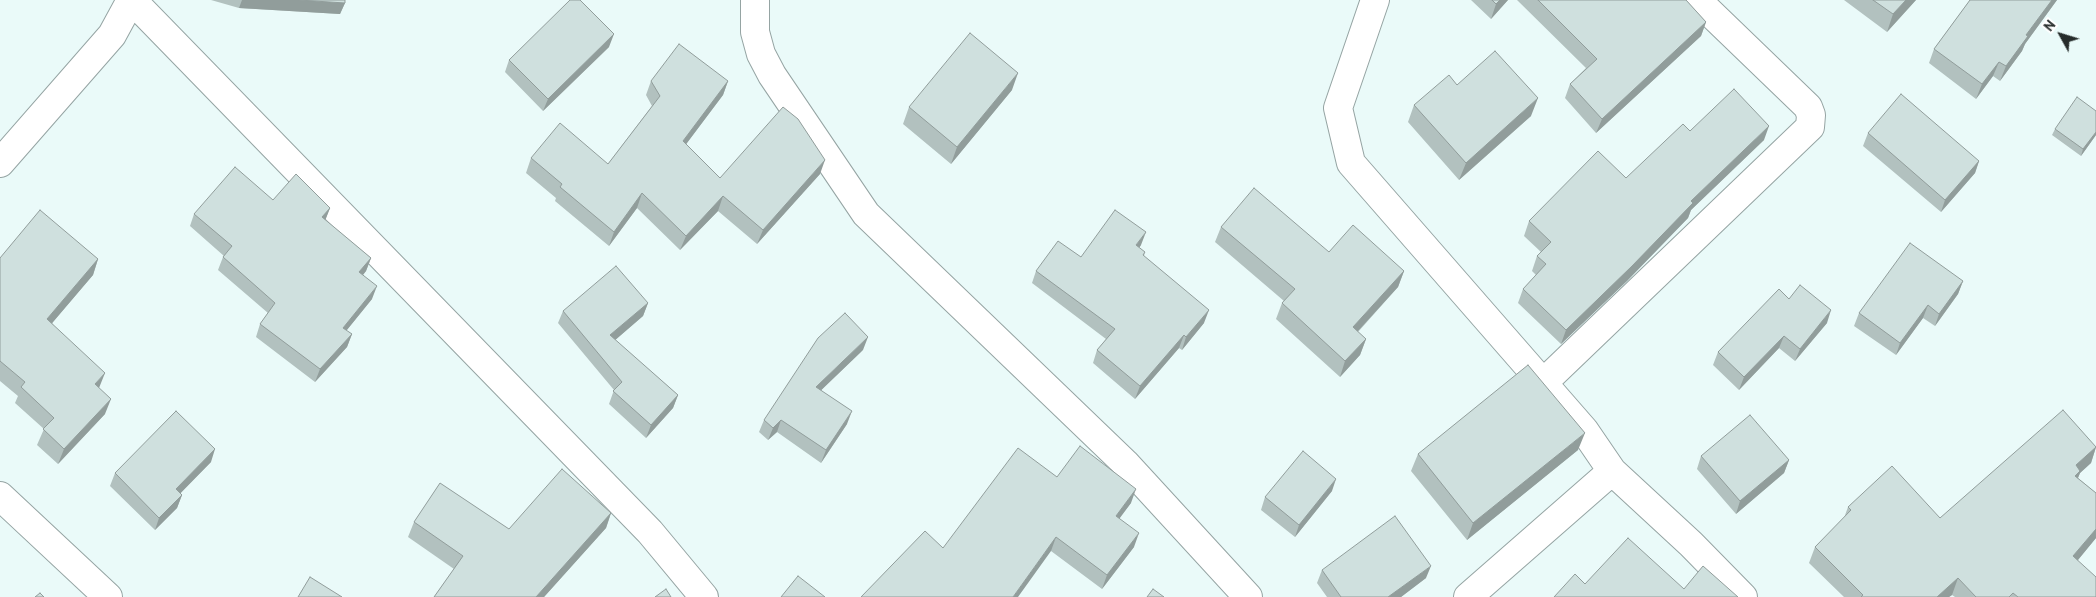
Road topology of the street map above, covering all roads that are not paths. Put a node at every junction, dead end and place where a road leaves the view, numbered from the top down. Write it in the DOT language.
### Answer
graph roads {
  1 [pos="131,0"];
  2 [pos="755,0"];
  3 [pos="1375,0"];
  4 [pos="1697,0"];
  5 [pos="0,162"];
  6 [pos="1544,383"];
  7 [pos="1612,471"];
  8 [pos="0,496"];
  9 [pos="108,597"];
  10 [pos="704,597"];
  11 [pos="1248,597"];
  12 [pos="1468,597"];
  13 [pos="1743,597"];
  1 -- 5 [label="street"];
  1 -- 10 [label="street"];
  2 -- 11 [label="street"];
  3 -- 6 [label="street"];
  4 -- 6 [label="street"];
  6 -- 7 [label="street"];
  7 -- 12 [label="street"];
  7 -- 13 [label="street"];
  8 -- 9 [label="street"];
}
